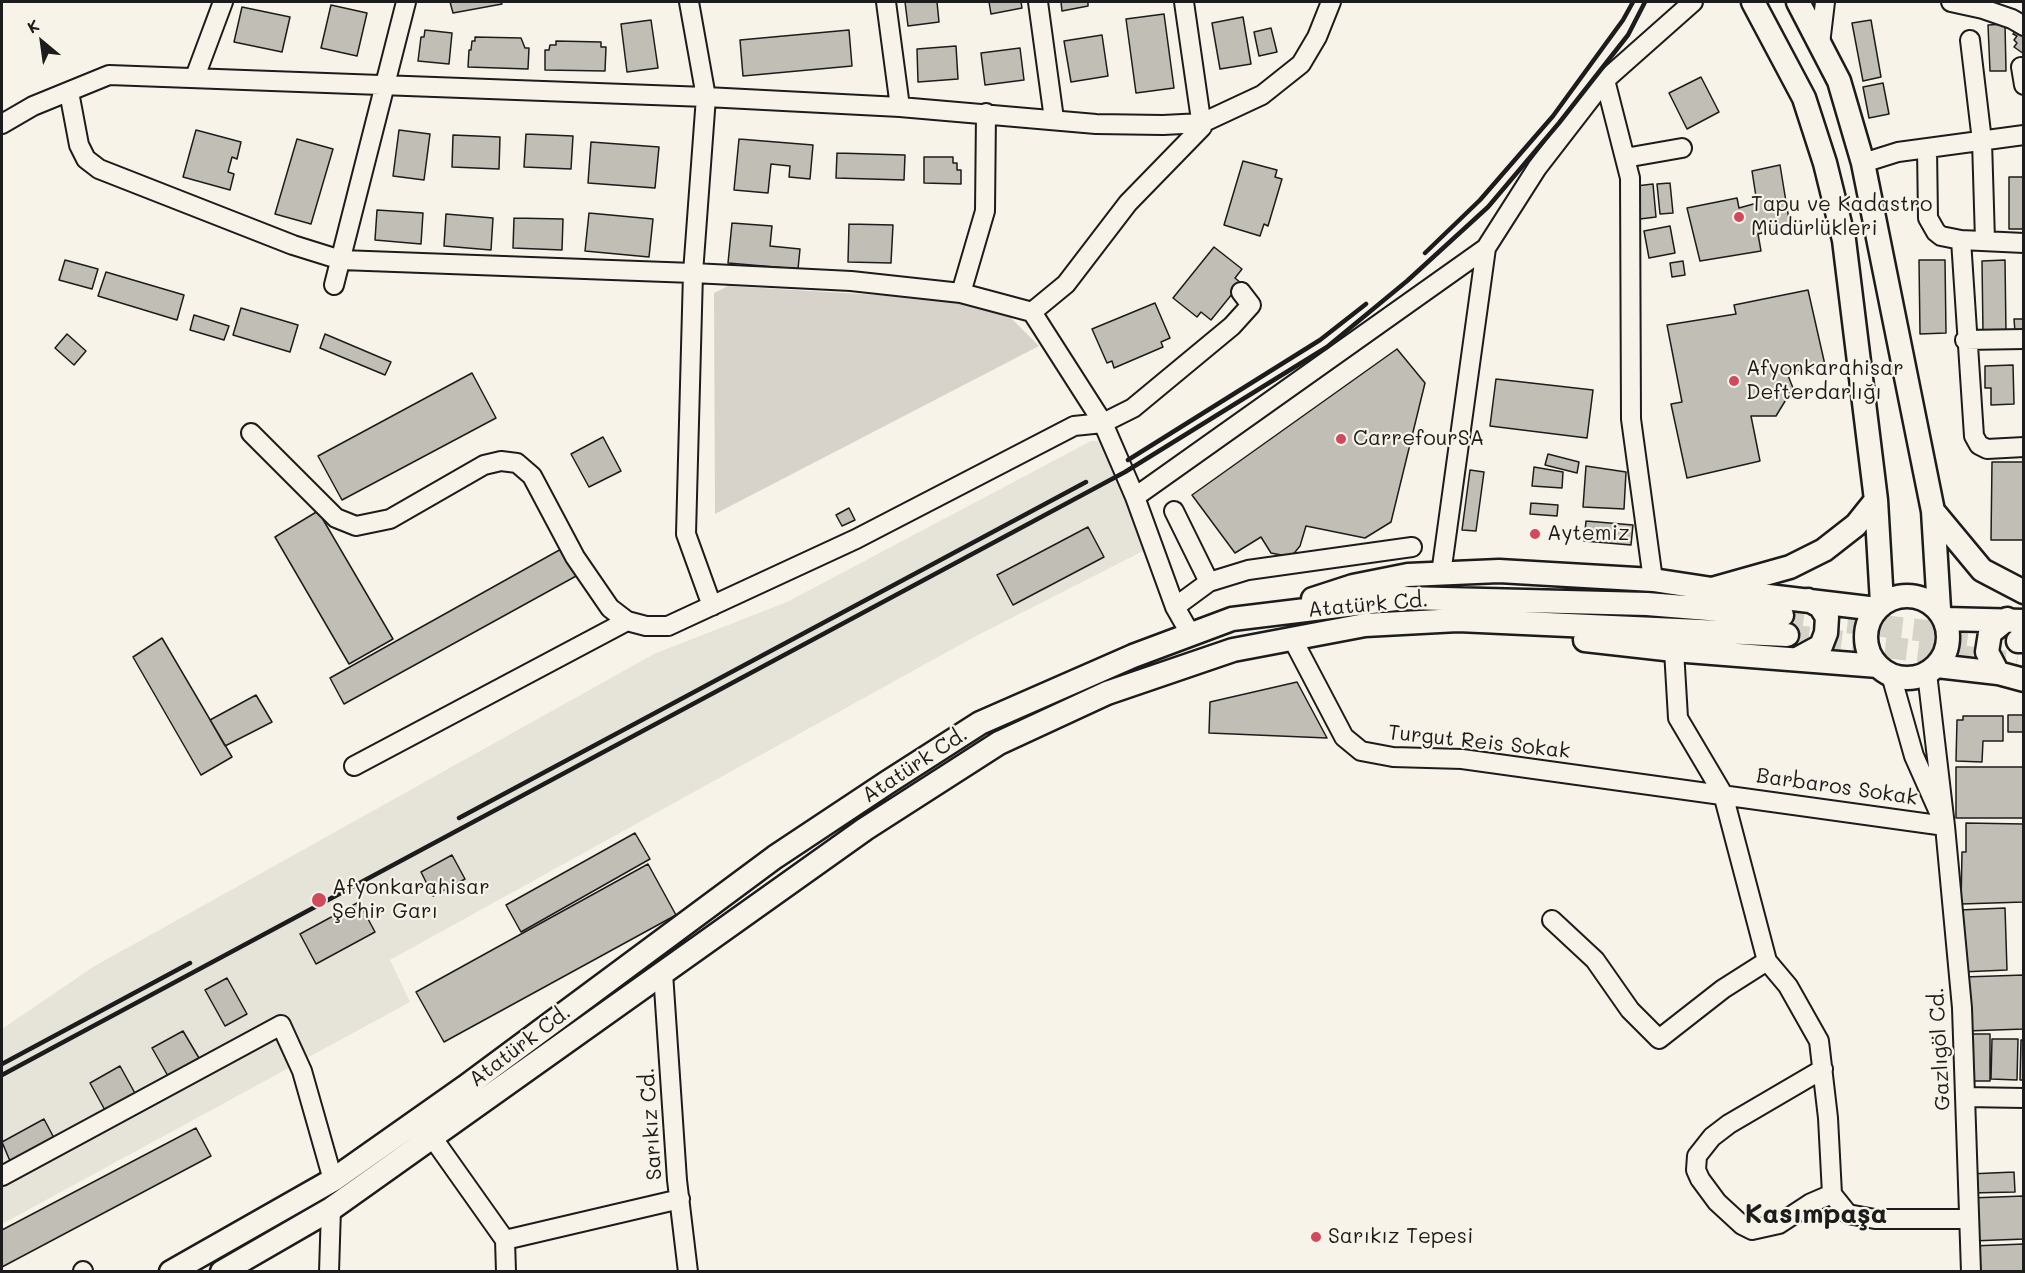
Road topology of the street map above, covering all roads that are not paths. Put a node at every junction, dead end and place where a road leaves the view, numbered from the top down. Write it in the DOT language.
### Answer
graph roads {
  1 [pos="223,2"];
  2 [pos="406,2"];
  3 [pos="689,2"];
  4 [pos="886,2"];
  5 [pos="1038,2"];
  6 [pos="1184,2"];
  7 [pos="1331,2"];
  8 [pos="1693,2"];
  9 [pos="1753,2"];
  10 [pos="1798,2"];
  11 [pos="1826,2"];
  12 [pos="1951,2"];
  13 [pos="2024,26"];
  14 [pos="1970,40"];
  15 [pos="1820,44"];
  16 [pos="195,77"];
  17 [pos="1605,80"];
  18 [pos="385,85"];
  19 [pos="69,92"];
  20 [pos="706,97"];
  21 [pos="900,107"];
  22 [pos="986,113"];
  23 [pos="1054,119"];
  24 [pos="1202,123"];
  25 [pos="2,124"];
  26 [pos="2024,135"];
  27 [pos="1982,141"];
  28 [pos="1682,148"];
  29 [pos="1927,148"];
  30 [pos="1625,158"];
  31 [pos="1863,163"];
  32 [pos="1960,240"];
  33 [pos="1985,240"];
  34 [pos="2024,243"];
  35 [pos="1486,248"];
  36 [pos="341,260"];
  37 [pos="693,273"];
  38 [pos="334,285"];
  39 [pos="1241,292"];
  40 [pos="961,293"];
  41 [pos="1032,312"];
  42 [pos="2024,339"];
  43 [pos="1965,340"];
  44 [pos="1103,423"];
  45 [pos="251,433"];
  46 [pos="2024,447"];
  47 [pos="1135,497"];
  48 [pos="1876,500"];
  49 [pos="1174,511"];
  50 [pos="1933,511"];
  51 [pos="1412,548"];
  52 [pos="1441,574"];
  53 [pos="1653,580"];
  54 [pos="1209,582"];
  55 [pos="1712,589"];
  56 [pos="2024,592"];
  57 [pos="1808,600"];
  58 [pos="712,606"];
  59 [pos="1879,606"];
  60 [pos="1175,607"];
  61 [pos="1942,614"];
  62 [pos="1264,615"];
  63 [pos="627,621"];
  64 [pos="1191,635"];
  65 [pos="1293,640"];
  66 [pos="1674,650"];
  67 [pos="2017,650"];
  68 [pos="1799,658"];
  69 [pos="1932,670"];
  70 [pos="1885,671"];
  71 [pos="354,766"];
  72 [pos="1723,794"];
  73 [pos="1945,826"];
  74 [pos="1552,920"];
  75 [pos="1767,961"];
  76 [pos="663,973"];
  77 [pos="1823,1069"];
  78 [pos="1965,1097"];
  79 [pos="2024,1098"];
  80 [pos="432,1137"];
  81 [pos="2,1176"];
  82 [pos="333,1180"];
  83 [pos="1832,1194"];
  84 [pos="680,1199"];
  85 [pos="332,1209"];
  86 [pos="1970,1219"];
  87 [pos="505,1240"];
  88 [pos="171,1272"];
  89 [pos="222,1272"];
  90 [pos="329,1272"];
  91 [pos="506,1272"];
  92 [pos="688,1272"];
  93 [pos="1971,1272"];
  1 -- 16 [label="street"];
  2 -- 18 [label="street"];
  3 -- 20 [label="street"];
  4 -- 21 [label="street"];
  5 -- 23 [label="street"];
  6 -- 24 [label="street"];
  7 -- 24 [label="street"];
  8 -- 17 [label="street"];
  9 -- 48 [label="main road"];
  10 -- 15 [label="main road"];
  11 -- 15 [label="street"];
  12 -- 13 [label="street"];
  14 -- 27 [label="street"];
  15 -- 31 [label="main road"];
  16 -- 18 [label="street"];
  16 -- 19 [label="street"];
  17 -- 30 [label="street"];
  17 -- 35 [label="street"];
  18 -- 20 [label="street"];
  18 -- 36 [label="street"];
  19 -- 25 [label="street"];
  19 -- 36 [label="street"];
  20 -- 21 [label="street"];
  20 -- 37 [label="street"];
  21 -- 22 [label="street"];
  22 -- 23 [label="street"];
  22 -- 40 [label="street"];
  23 -- 24 [label="street"];
  24 -- 41 [label="street"];
  26 -- 27 [label="street"];
  27 -- 29 [label="street"];
  27 -- 33 [label="street"];
  28 -- 30 [label="street"];
  29 -- 31 [label="street"];
  29 -- 32 [label="street"];
  30 -- 53 [label="street"];
  31 -- 50 [label="main road"];
  32 -- 33 [label="street"];
  32 -- 43 [label="street"];
  33 -- 34 [label="street"];
  35 -- 47 [label="street"];
  35 -- 52 [label="street"];
  36 -- 37 [label="street"];
  36 -- 38 [label="street"];
  37 -- 40 [label="street"];
  37 -- 58 [label="street"];
  39 -- 44 [label="street"];
  40 -- 41 [label="street"];
  41 -- 44 [label="street"];
  42 -- 43 [label="street"];
  43 -- 46 [label="street"];
  44 -- 47 [label="street"];
  44 -- 58 [label="street"];
  45 -- 63 [label="street"];
  47 -- 60 [label="street"];
  48 -- 55 [label="main road"];
  48 -- 59 [label="main road"];
  49 -- 54 [label="street"];
  50 -- 56 [label="main road"];
  50 -- 61 [label="main road"];
  51 -- 54 [label="street"];
  52 -- 53 [label="main road"];
  52 -- 62 [label="main road"];
  53 -- 55 [label="main road"];
  54 -- 60 [label="street"];
  55 -- 57 [label="main road"];
  57 -- 59 [label="main road"];
  57 -- 68 [label="main road"];
  58 -- 63 [label="street"];
  59 -- 61 [label="main road"];
  59 -- 70 [label="main road"];
  60 -- 64 [label="street"];
  61 -- 67 [label="main road"];
  61 -- 69 [label="main road"];
  62 -- 64 [label="main road, Atatürk Cd."];
  62 -- 65 [label="main road, Atatürk Cd."];
  63 -- 71 [label="street"];
  64 -- 82 [label="main road, Atatürk Cd."];
  65 -- 66 [label="main road"];
  65 -- 72 [label="street, Turgut Reis Sokak"];
  65 -- 76 [label="main road, Atatürk Cd."];
  66 -- 68 [label="main road"];
  66 -- 72 [label="street"];
  67 -- 69 [label="main road"];
  68 -- 70 [label="main road"];
  69 -- 70 [label="main road"];
  69 -- 73 [label="street, Gazlıgöl Cd."];
  70 -- 73 [label="street, Gazlıgöl Cd."];
  72 -- 73 [label="street, Barbaros Sokak"];
  72 -- 75 [label="street"];
  73 -- 78 [label="street, Gazlıgöl Cd."];
  74 -- 75 [label="street"];
  75 -- 77 [label="street"];
  76 -- 80 [label="main road, Atatürk Cd."];
  76 -- 84 [label="street, Sarıkız Cd."];
  77 -- 83 [label="street"];
  77 -- 83 [label="street"];
  78 -- 79 [label="street"];
  78 -- 86 [label="street, Gazlıgöl Cd."];
  80 -- 85 [label="main road, Atatürk Cd."];
  80 -- 87 [label="street"];
  81 -- 82 [label="street"];
  82 -- 85 [label="main road"];
  82 -- 88 [label="main road, Atatürk Cd."];
  83 -- 86 [label="street"];
  84 -- 87 [label="street"];
  84 -- 92 [label="street, Sarıkız Cd."];
  85 -- 89 [label="main road, Atatürk Cd."];
  85 -- 90 [label="street"];
  86 -- 93 [label="street, Gazlıgöl Cd."];
  87 -- 91 [label="street"];
}
